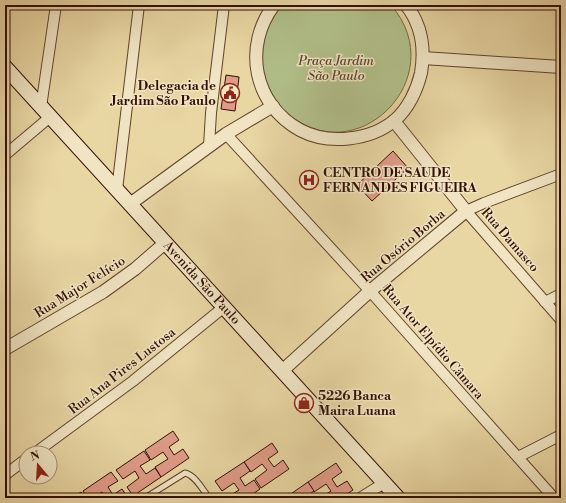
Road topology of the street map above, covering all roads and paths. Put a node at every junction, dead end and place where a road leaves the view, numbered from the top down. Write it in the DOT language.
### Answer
graph roads {
  1 [pos="56,5"];
  2 [pos="139,5"];
  3 [pos="224,5"];
  4 [pos="274,5"];
  5 [pos="406,5"];
  6 [pos="424,58"];
  7 [pos="5,67"];
  8 [pos="561,67"];
  9 [pos="273,106"];
  10 [pos="46,112"];
  11 [pos="394,121"];
  12 [pos="226,134"];
  13 [pos="209,146"];
  14 [pos="5,155"];
  15 [pos="561,174"];
  16 [pos="117,190"];
  17 [pos="130,204"];
  18 [pos="466,211"];
  19 [pos="165,243"];
  20 [pos="370,291"];
  21 [pos="561,294"];
  22 [pos="545,302"];
  23 [pos="224,307"];
  24 [pos="561,320"];
  25 [pos="5,349"];
  26 [pos="282,371"];
  27 [pos="561,435"];
  28 [pos="46,445"];
  29 [pos="518,457"];
  30 [pos="18,465"];
  31 [pos="5,474"];
  32 [pos="384,483"];
  33 [pos="145,498"];
  34 [pos="209,498"];
  35 [pos="360,498"];
  36 [pos="398,498"];
  37 [pos="554,498"];
  1 -- 10 [label="street"];
  2 -- 16 [label="street"];
  3 -- 13 [label="street"];
  4 -- 9 [label="street"];
  5 -- 6 [label="street"];
  6 -- 8 [label="street"];
  6 -- 11 [label="street"];
  7 -- 10 [label="main road, Avenida São Paulo"];
  9 -- 11 [label="street"];
  9 -- 12 [label="street"];
  10 -- 14 [label="street"];
  10 -- 16 [label="main road, Avenida São Paulo"];
  11 -- 18 [label="street, Rua Damasco"];
  12 -- 13 [label="street"];
  12 -- 20 [label="street, Rua Ator Elpídio Câmara"];
  13 -- 17 [label="street"];
  15 -- 18 [label="street, Rua Osório Borba"];
  16 -- 17 [label="main road, Avenida São Paulo"];
  17 -- 19 [label="main road, Avenida São Paulo"];
  18 -- 20 [label="street, Rua Osório Borba"];
  18 -- 22 [label="street, Rua Damasco"];
  19 -- 23 [label="main road, Avenida São Paulo"];
  19 -- 25 [label="street, Rua Major Felício"];
  20 -- 26 [label="street, Rua Osório Borba"];
  20 -- 29 [label="street, Rua Ator Elpídio Câmara"];
  21 -- 22 [label="street"];
  22 -- 24 [label="street, Rua Damasco"];
  23 -- 26 [label="main road, Avenida São Paulo"];
  23 -- 28 [label="street, Rua Ana Pires Lustosa"];
  26 -- 32 [label="main road, Avenida São Paulo"];
  27 -- 29 [label="street"];
  29 -- 37 [label="street, Rua Ator Elpídio Câmara"];
  30 -- 31 [label="street"];
  32 -- 35 [label="street"];
  32 -- 36 [label="main road, Avenida São Paulo"];
  33 -- 34 [label="lane"];
}
